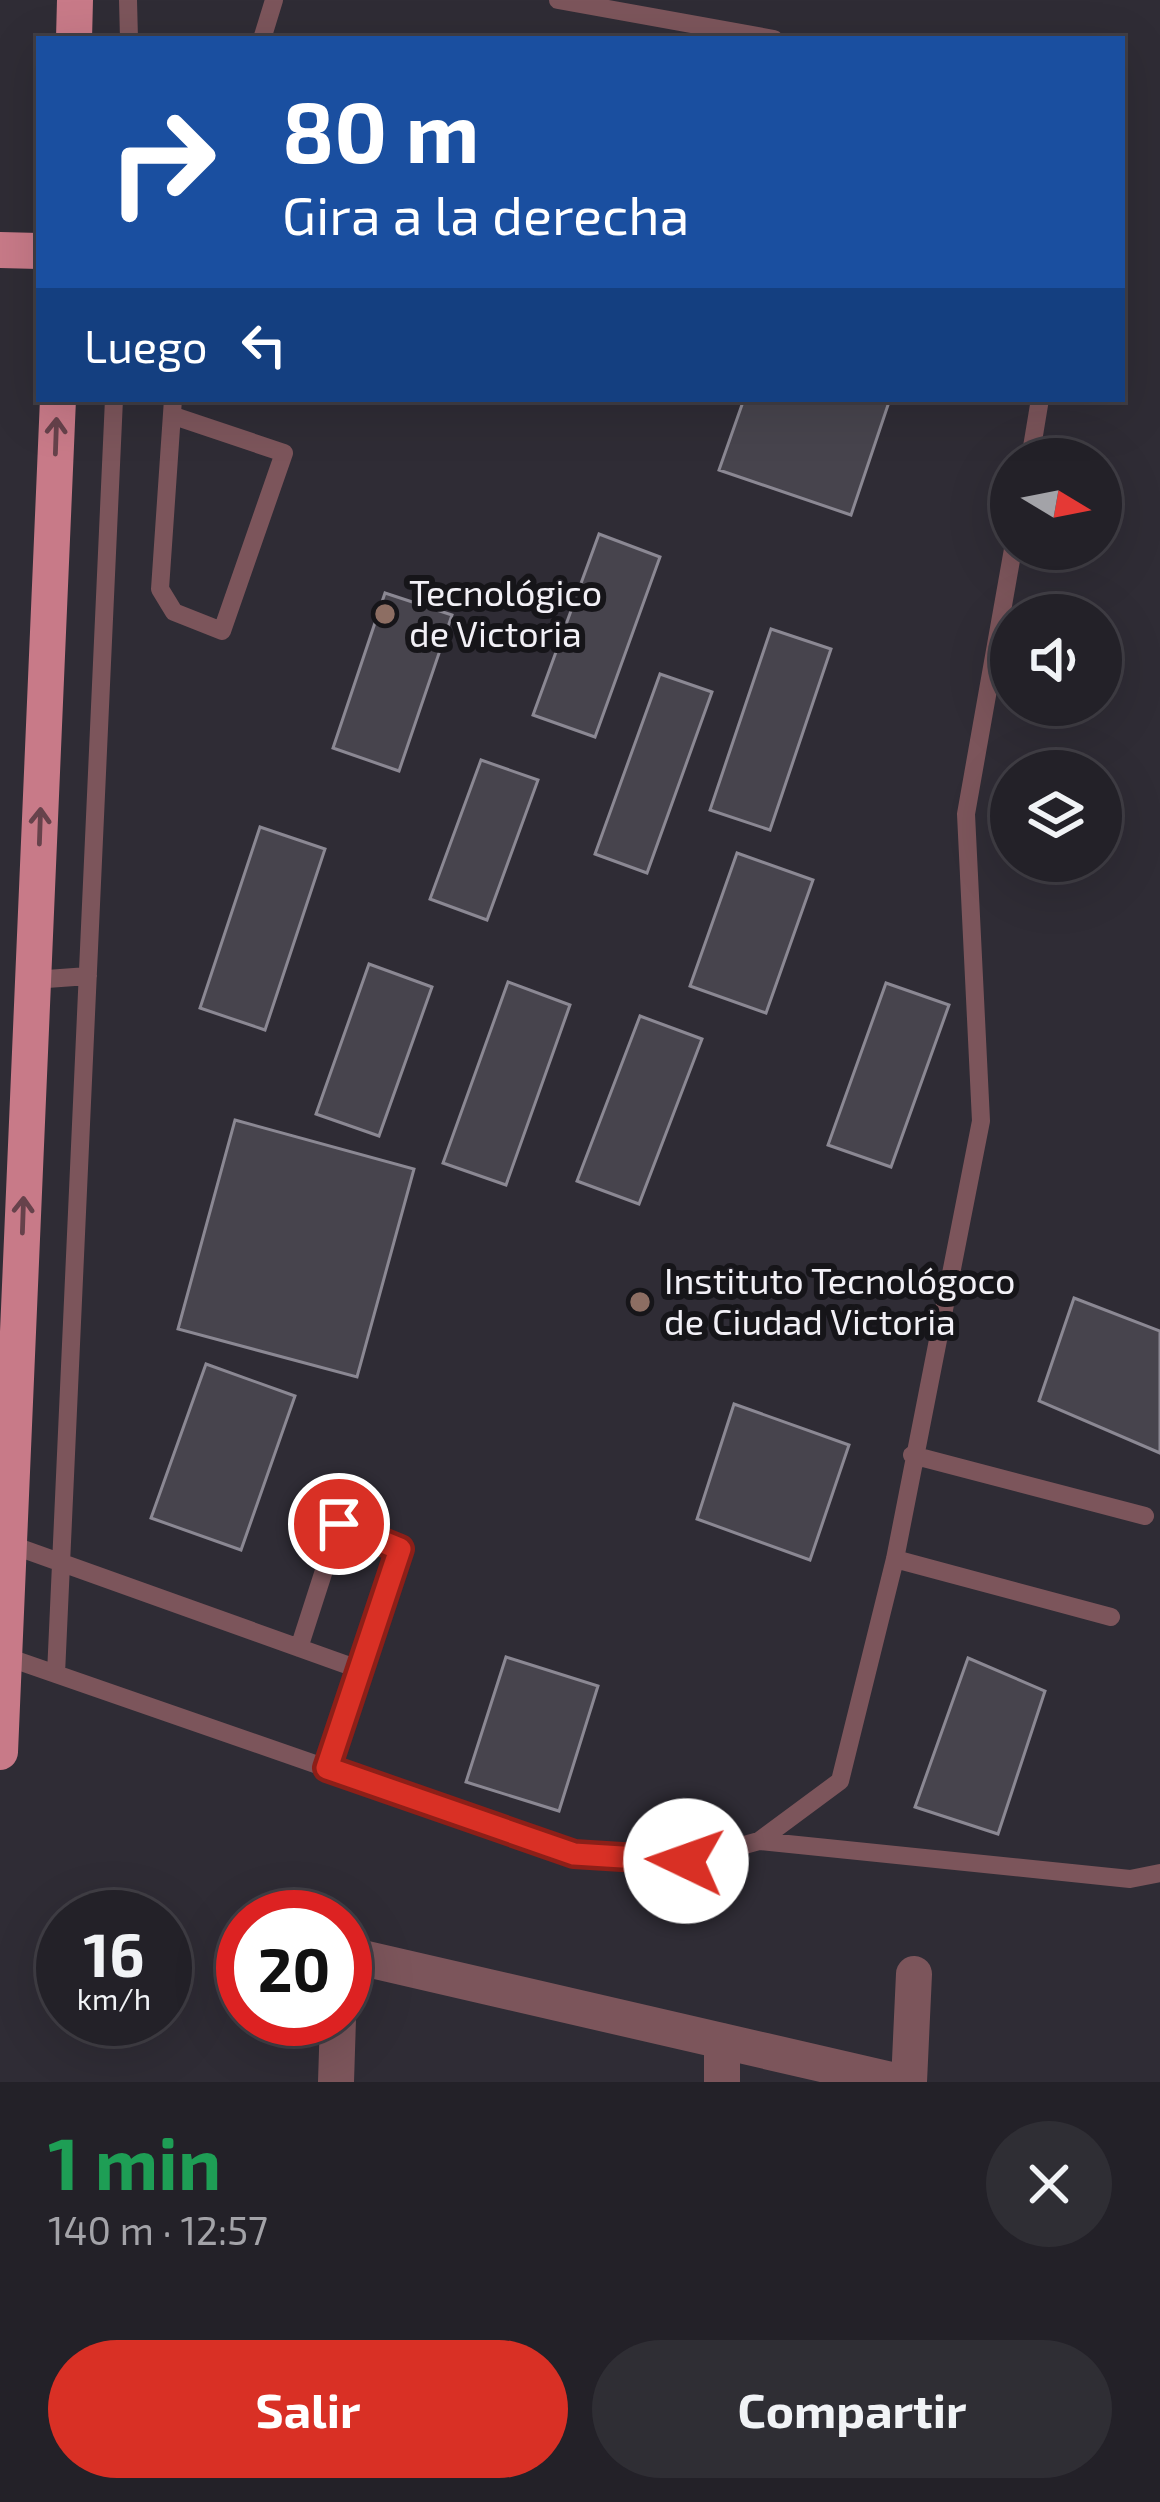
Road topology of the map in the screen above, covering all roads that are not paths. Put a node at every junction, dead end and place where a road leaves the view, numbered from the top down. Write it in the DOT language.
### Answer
graph roads {
  1 [pos="75,0"];
  2 [pos="128,0"];
  3 [pos="274,0"];
  4 [pos="558,0"];
  5 [pos="74,36"];
  6 [pos="129,36"];
  7 [pos="263,36"];
  8 [pos="757,36"];
  9 [pos="0,250"];
  10 [pos="36,251"];
  11 [pos="58,402"];
  12 [pos="114,402"];
  13 [pos="1040,402"];
  14 [pos="173,407"];
  15 [pos="1034,438"];
  16 [pos="1009,570"];
  17 [pos="88,976"];
  18 [pos="33,980"];
  19 [pos="912,1455"];
  20 [pos="1145,1516"];
  21 [pos="9,1544"];
  22 [pos="895,1559"];
  23 [pos="61,1560"];
  24 [pos="1111,1617"];
  25 [pos="299,1648"];
  26 [pos="361,1670"];
  27 [pos="56,1674"];
  28 [pos="3,1678"];
  29 [pos="0,1752"];
  30 [pos="327,1768"];
  31 [pos="759,1841"];
  32 [pos="1160,1873"];
  33 [pos="372,1960"];
  34 [pos="914,1974"];
  35 [pos="722,2042"];
  36 [pos="337,2046"];
  37 [pos="336,2082"];
  38 [pos="722,2082"];
  39 [pos="904,2082"];
  1 -- 5 [label="main road"];
  2 -- 6 [label="lane"];
  3 -- 7 [label="lane"];
  4 -- 8 [label="lane"];
  9 -- 10 [label="main road"];
  18 -- 11 [label="main road, one-way"];
  12 -- 17 [label="lane"];
  13 -- 15 [label="lane"];
  14 -- 14 [label="lane"];
  16 -- 19 [label="lane"];
  17 -- 18 [label="lane"];
  17 -- 23 [label="lane"];
  21 -- 18 [label="main road, one-way"];
  19 -- 20 [label="lane"];
  19 -- 22 [label="lane"];
  21 -- 23 [label="lane"];
  21 -- 28 [label="main road"];
  22 -- 24 [label="lane"];
  22 -- 31 [label="lane"];
  23 -- 25 [label="lane"];
  23 -- 27 [label="lane"];
  25 -- 26 [label="lane"];
  25 -- 26 [label="lane"];
  26 -- 30 [label="lane"];
  27 -- 28 [label="lane"];
  27 -- 30 [label="lane"];
  28 -- 29 [label="main road"];
  30 -- 31 [label="lane"];
  31 -- 32 [label="lane"];
  33 -- 35 [label="street"];
  34 -- 39 [label="street"];
  35 -- 38 [label="street"];
  35 -- 39 [label="street"];
  36 -- 37 [label="street"];
}
